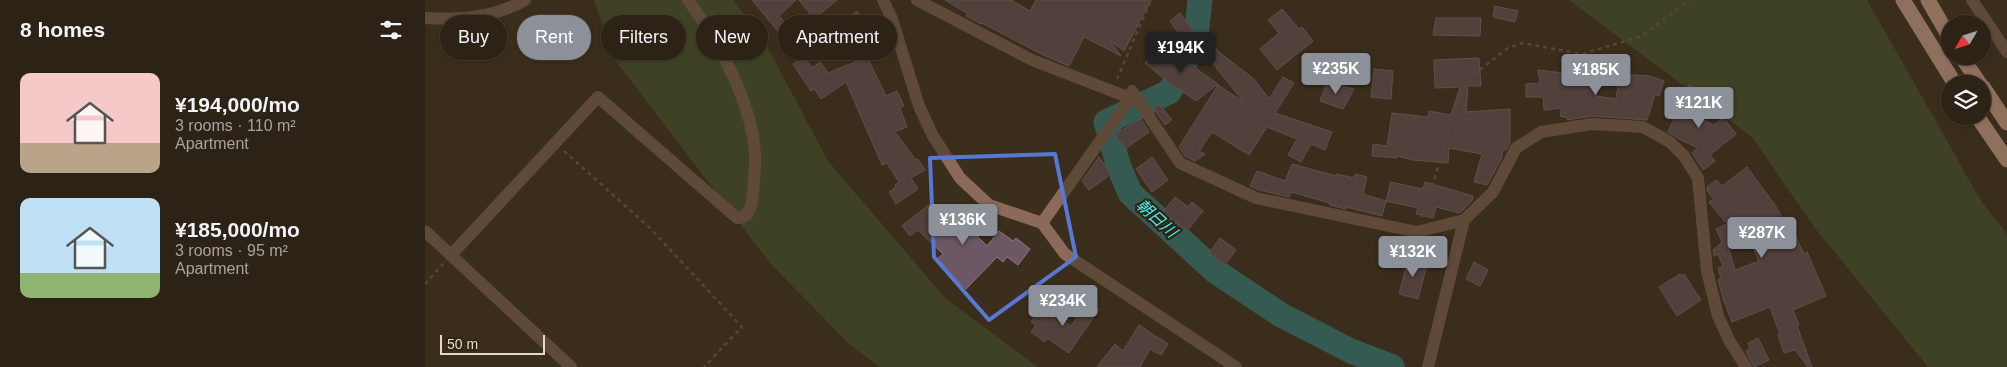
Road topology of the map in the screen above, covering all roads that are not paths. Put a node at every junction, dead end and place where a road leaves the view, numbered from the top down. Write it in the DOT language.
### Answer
graph roads {
  1 [pos="525,0"];
  2 [pos="688,0"];
  3 [pos="883,0"];
  4 [pos="917,0"];
  5 [pos="1903,0"];
  6 [pos="1928,0"];
  7 [pos="1972,0"];
  8 [pos="425,18"];
  9 [pos="1941,22"];
  10 [pos="2007,52"];
  11 [pos="1949,75"];
  12 [pos="1130,98"];
  13 [pos="1991,99"];
  14 [pos="2007,123"];
  15 [pos="1983,125"];
  16 [pos="2007,160"];
  17 [pos="1464,220"];
  18 [pos="1042,223"];
  19 [pos="425,231"];
  20 [pos="451,255"];
  21 [pos="571,367"];
  22 [pos="1236,367"];
  23 [pos="1428,367"];
  24 [pos="1746,367"];
  1 -- 8 [label="street"];
  2 -- 20 [label="street"];
  3 -- 18 [label="street"];
  4 -- 12 [label="street"];
  5 -- 11 [label="highway"];
  6 -- 9 [label="highway"];
  7 -- 10 [label="street"];
  12 -- 17 [label="street"];
  12 -- 18 [label="street"];
  13 -- 14 [label="highway"];
  15 -- 16 [label="highway"];
  17 -- 23 [label="street"];
  17 -- 24 [label="street"];
  18 -- 22 [label="street"];
  19 -- 20 [label="street"];
  20 -- 21 [label="street"];
}
